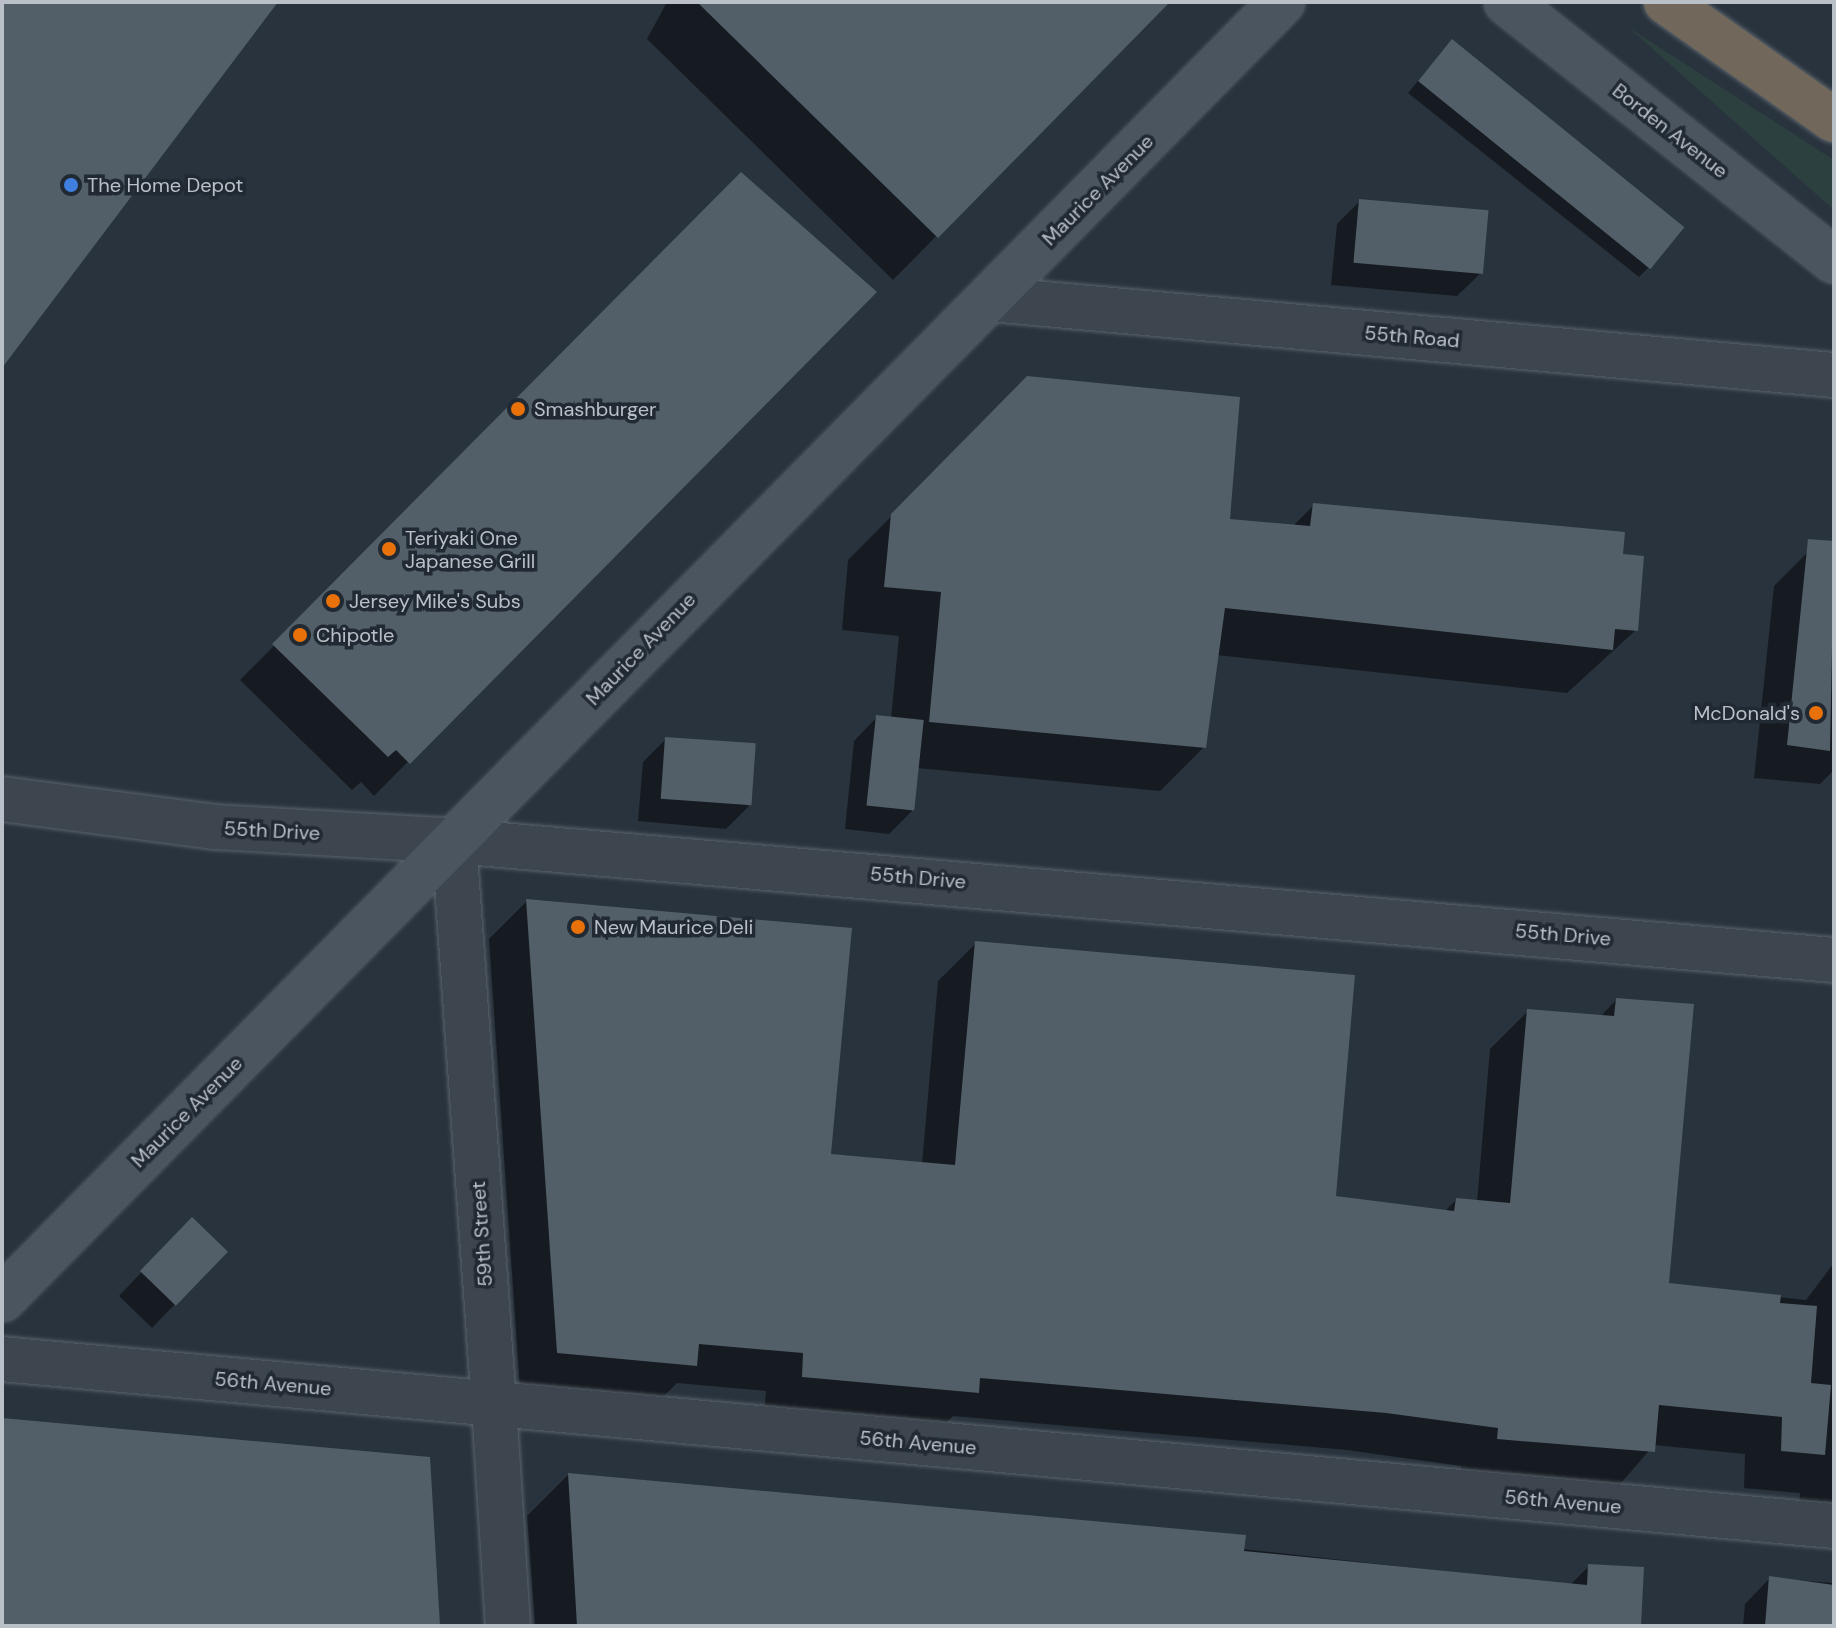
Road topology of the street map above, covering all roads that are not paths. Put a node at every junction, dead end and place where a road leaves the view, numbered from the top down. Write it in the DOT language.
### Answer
graph roads {
  1 [pos="1282,2"];
  2 [pos="1507,2"];
  3 [pos="1666,2"];
  4 [pos="1834,120"];
  5 [pos="1834,260"];
  6 [pos="990,299"];
  7 [pos="1834,375"];
  8 [pos="2,799"];
  9 [pos="454,841"];
  10 [pos="1834,960"];
  11 [pos="2,1299"];
  12 [pos="2,1359"];
  13 [pos="494,1405"];
  14 [pos="1834,1526"];
  15 [pos="508,1626"];
  1 -- 6 [label="main road, Maurice Avenue"];
  2 -- 5 [label="main road, Borden Avenue"];
  3 -- 4 [label="highway"];
  6 -- 7 [label="street, 55th Road"];
  6 -- 9 [label="main road, Maurice Avenue"];
  8 -- 9 [label="street, 55th Drive"];
  9 -- 10 [label="street, 55th Drive"];
  9 -- 11 [label="main road, Maurice Avenue"];
  9 -- 13 [label="street, 59th Street"];
  12 -- 13 [label="street, 56th Avenue"];
  13 -- 14 [label="street, 56th Avenue"];
  13 -- 15 [label="street, 59th Street"];
}
